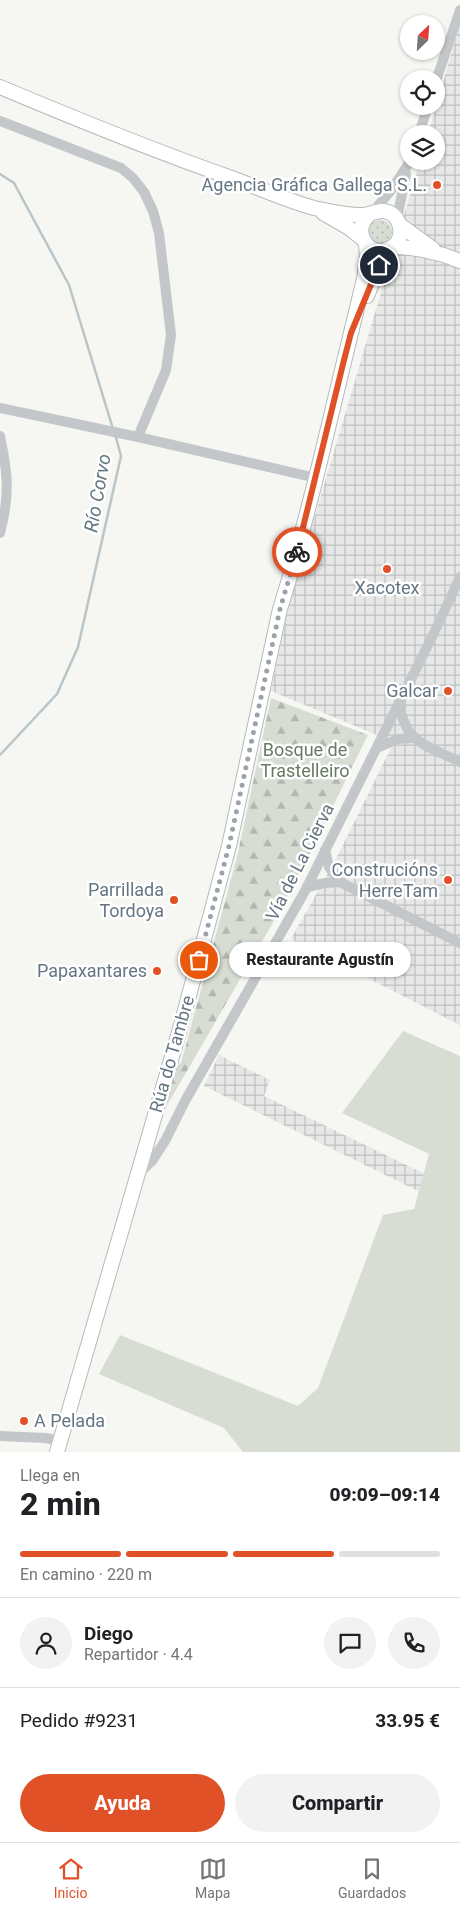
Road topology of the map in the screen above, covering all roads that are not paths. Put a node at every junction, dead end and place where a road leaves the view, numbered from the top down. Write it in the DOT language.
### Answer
graph roads {
  1 [pos="460,10"];
  2 [pos="440,70"];
  3 [pos="0,87"];
  4 [pos="0,121"];
  5 [pos="405,170"];
  6 [pos="408,170"];
  7 [pos="314,208"];
  8 [pos="371,213"];
  9 [pos="398,222"];
  10 [pos="364,241"];
  11 [pos="390,248"];
  12 [pos="443,254"];
  13 [pos="460,261"];
  14 [pos="351,333"];
  15 [pos="0,408"];
  16 [pos="0,436"];
  17 [pos="138,437"];
  18 [pos="316,478"];
  19 [pos="1,527"];
  20 [pos="460,577"];
  21 [pos="399,703"];
  22 [pos="388,725"];
  23 [pos="409,736"];
  24 [pos="377,748"];
  25 [pos="460,762"];
  26 [pos="325,850"];
  27 [pos="316,870"];
  28 [pos="336,880"];
  29 [pos="307,887"];
  30 [pos="460,943"];
  31 [pos="155,1137"];
  32 [pos="161,1148"];
  33 [pos="138,1174"];
  34 [pos="0,1436"];
  35 [pos="59,1446"];
  1 -- 2 [label="street"];
  3 -- 7 [label="main road"];
  4 -- 17 [label="street"];
  5 -- 8 [label="street"];
  6 -- 9 [label="street"];
  7 -- 8 [label="main road"];
  7 -- 10 [label="main road"];
  8 -- 9 [label="main road"];
  8 -- 10 [label="main road"];
  9 -- 11 [label="main road"];
  9 -- 12 [label="main road"];
  10 -- 11 [label="main road"];
  10 -- 14 [label="main road"];
  11 -- 12 [label="main road"];
  11 -- 14 [label="main road"];
  12 -- 13 [label="main road"];
  14 -- 18 [label="main road, Rúa do Tambre"];
  15 -- 17 [label="street"];
  16 -- 19 [label="street"];
  17 -- 18 [label="street"];
  18 -- 31 [label="main road, Rúa do Tambre"];
  20 -- 21 [label="street, Vía de La Cierva"];
  21 -- 22 [label="street, Vía de La Cierva"];
  21 -- 23 [label="street"];
  22 -- 23 [label="street"];
  22 -- 24 [label="street, Vía de La Cierva"];
  23 -- 24 [label="street"];
  23 -- 25 [label="street"];
  24 -- 26 [label="street, Vía de La Cierva"];
  26 -- 27 [label="street, Vía de La Cierva"];
  26 -- 28 [label="street"];
  27 -- 28 [label="street"];
  27 -- 29 [label="street, Vía de La Cierva"];
  28 -- 29 [label="street"];
  28 -- 30 [label="street"];
  29 -- 31 [label="street, Vía de La Cierva"];
  31 -- 32 [label="street, Vía de La Cierva"];
  31 -- 32 [label="street"];
  31 -- 33 [label="main road, Rúa do Tambre"];
  32 -- 33 [label="street, Vía de La Cierva"];
  33 -- 35 [label="main road, Rúa do Tambre"];
  34 -- 35 [label="street"];
}
